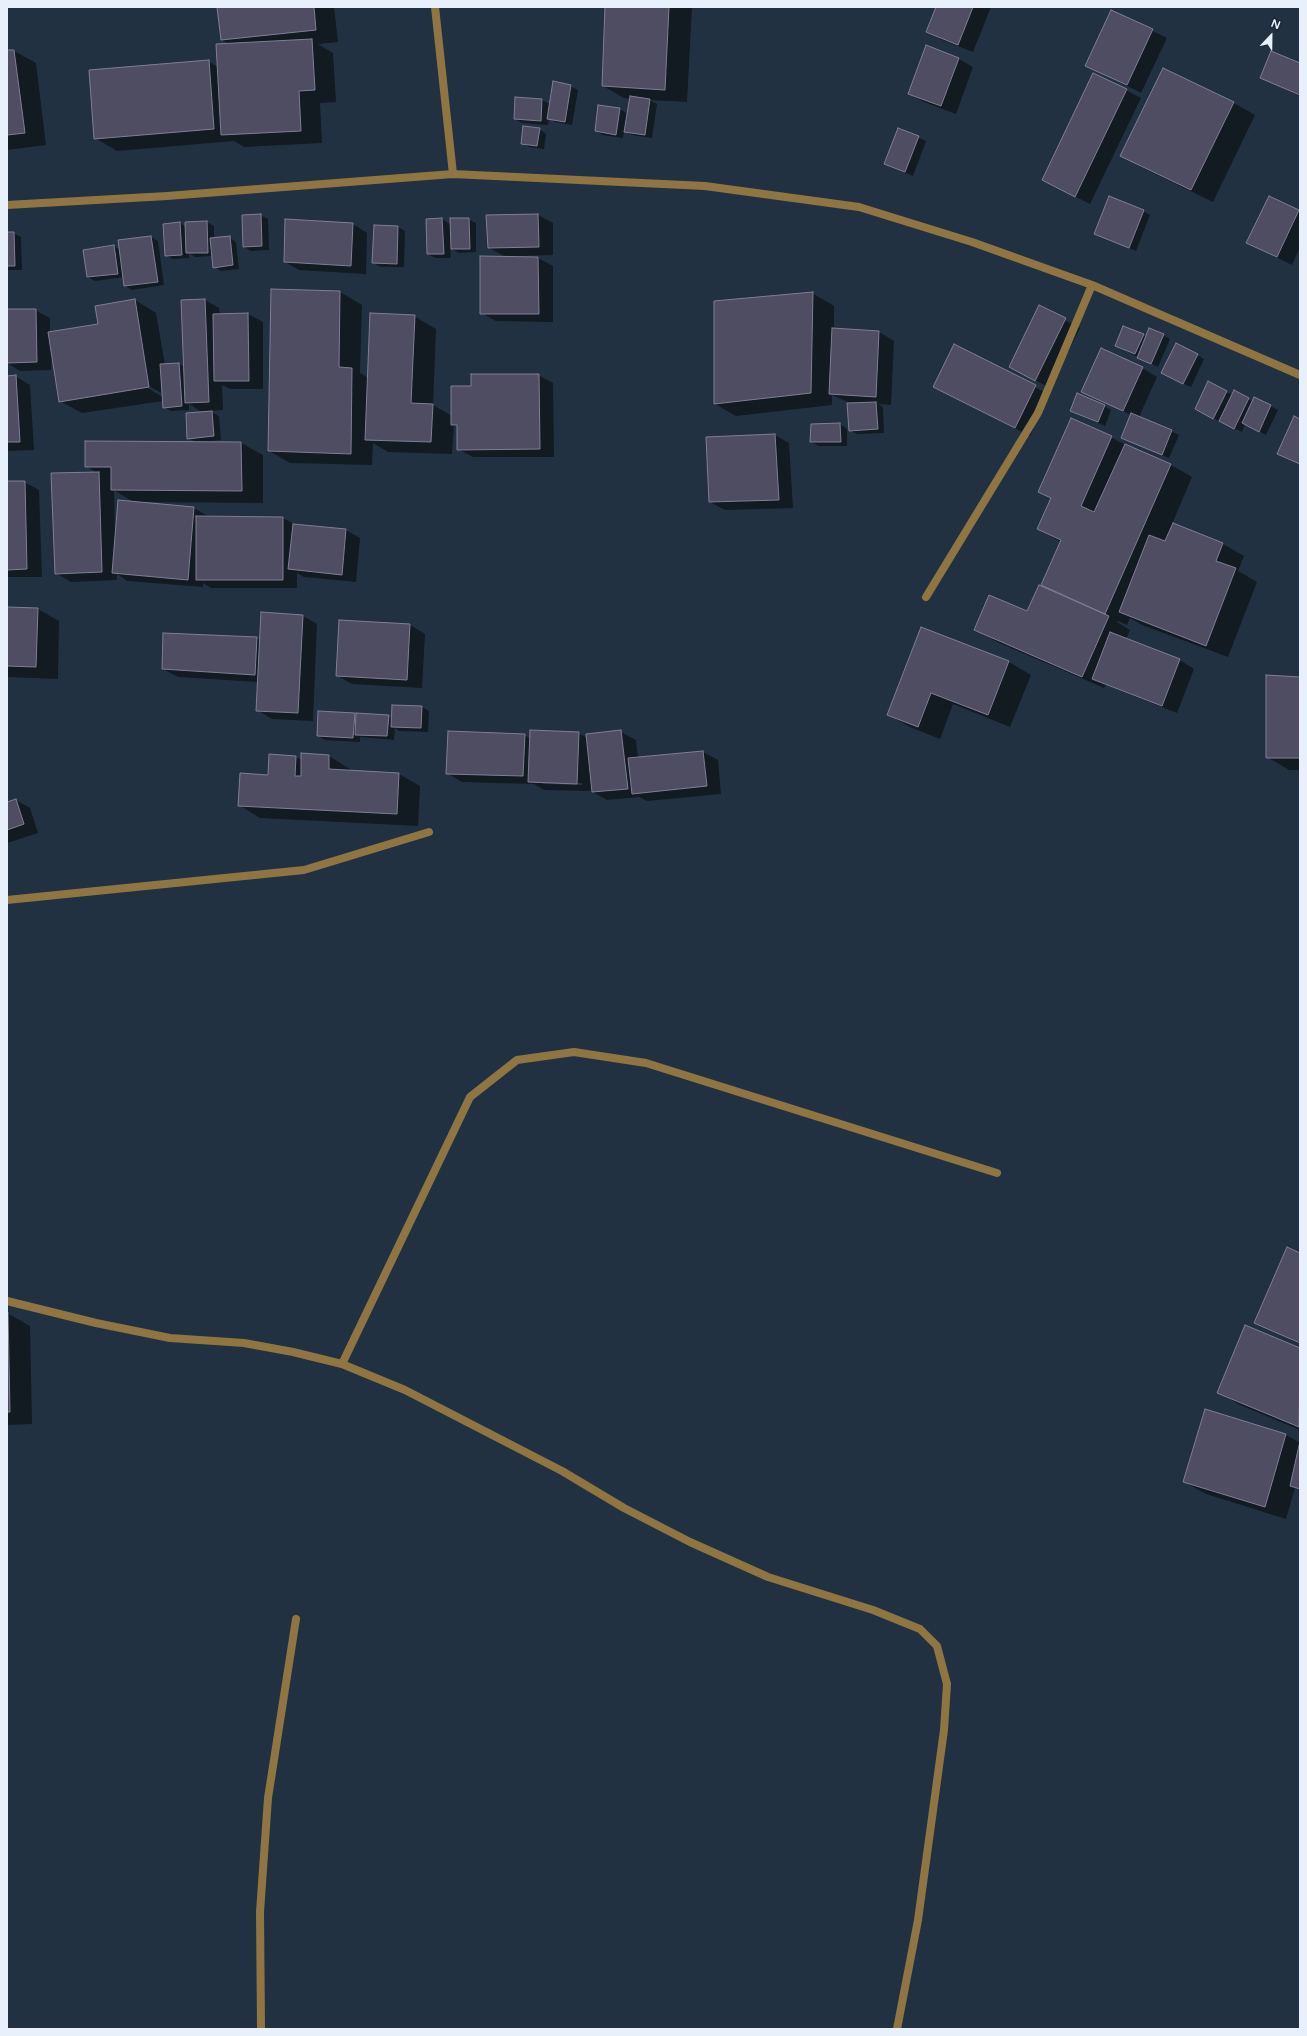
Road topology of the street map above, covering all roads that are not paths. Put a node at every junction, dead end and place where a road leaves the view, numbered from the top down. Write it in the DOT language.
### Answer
graph roads {
  1 [pos="435,7"];
  2 [pos="453,174"];
  3 [pos="7,205"];
  4 [pos="1092,285"];
  5 [pos="1300,375"];
  6 [pos="926,597"];
  7 [pos="429,832"];
  8 [pos="7,900"];
  9 [pos="997,1173"];
  10 [pos="7,1301"];
  11 [pos="342,1364"];
  12 [pos="296,1619"];
  13 [pos="261,2029"];
  14 [pos="897,2029"];
  1 -- 2 [label="street"];
  2 -- 3 [label="street"];
  2 -- 4 [label="street"];
  4 -- 5 [label="street"];
  4 -- 6 [label="street"];
  7 -- 8 [label="street"];
  9 -- 11 [label="street"];
  10 -- 11 [label="street"];
  11 -- 14 [label="street"];
  12 -- 13 [label="street"];
}
